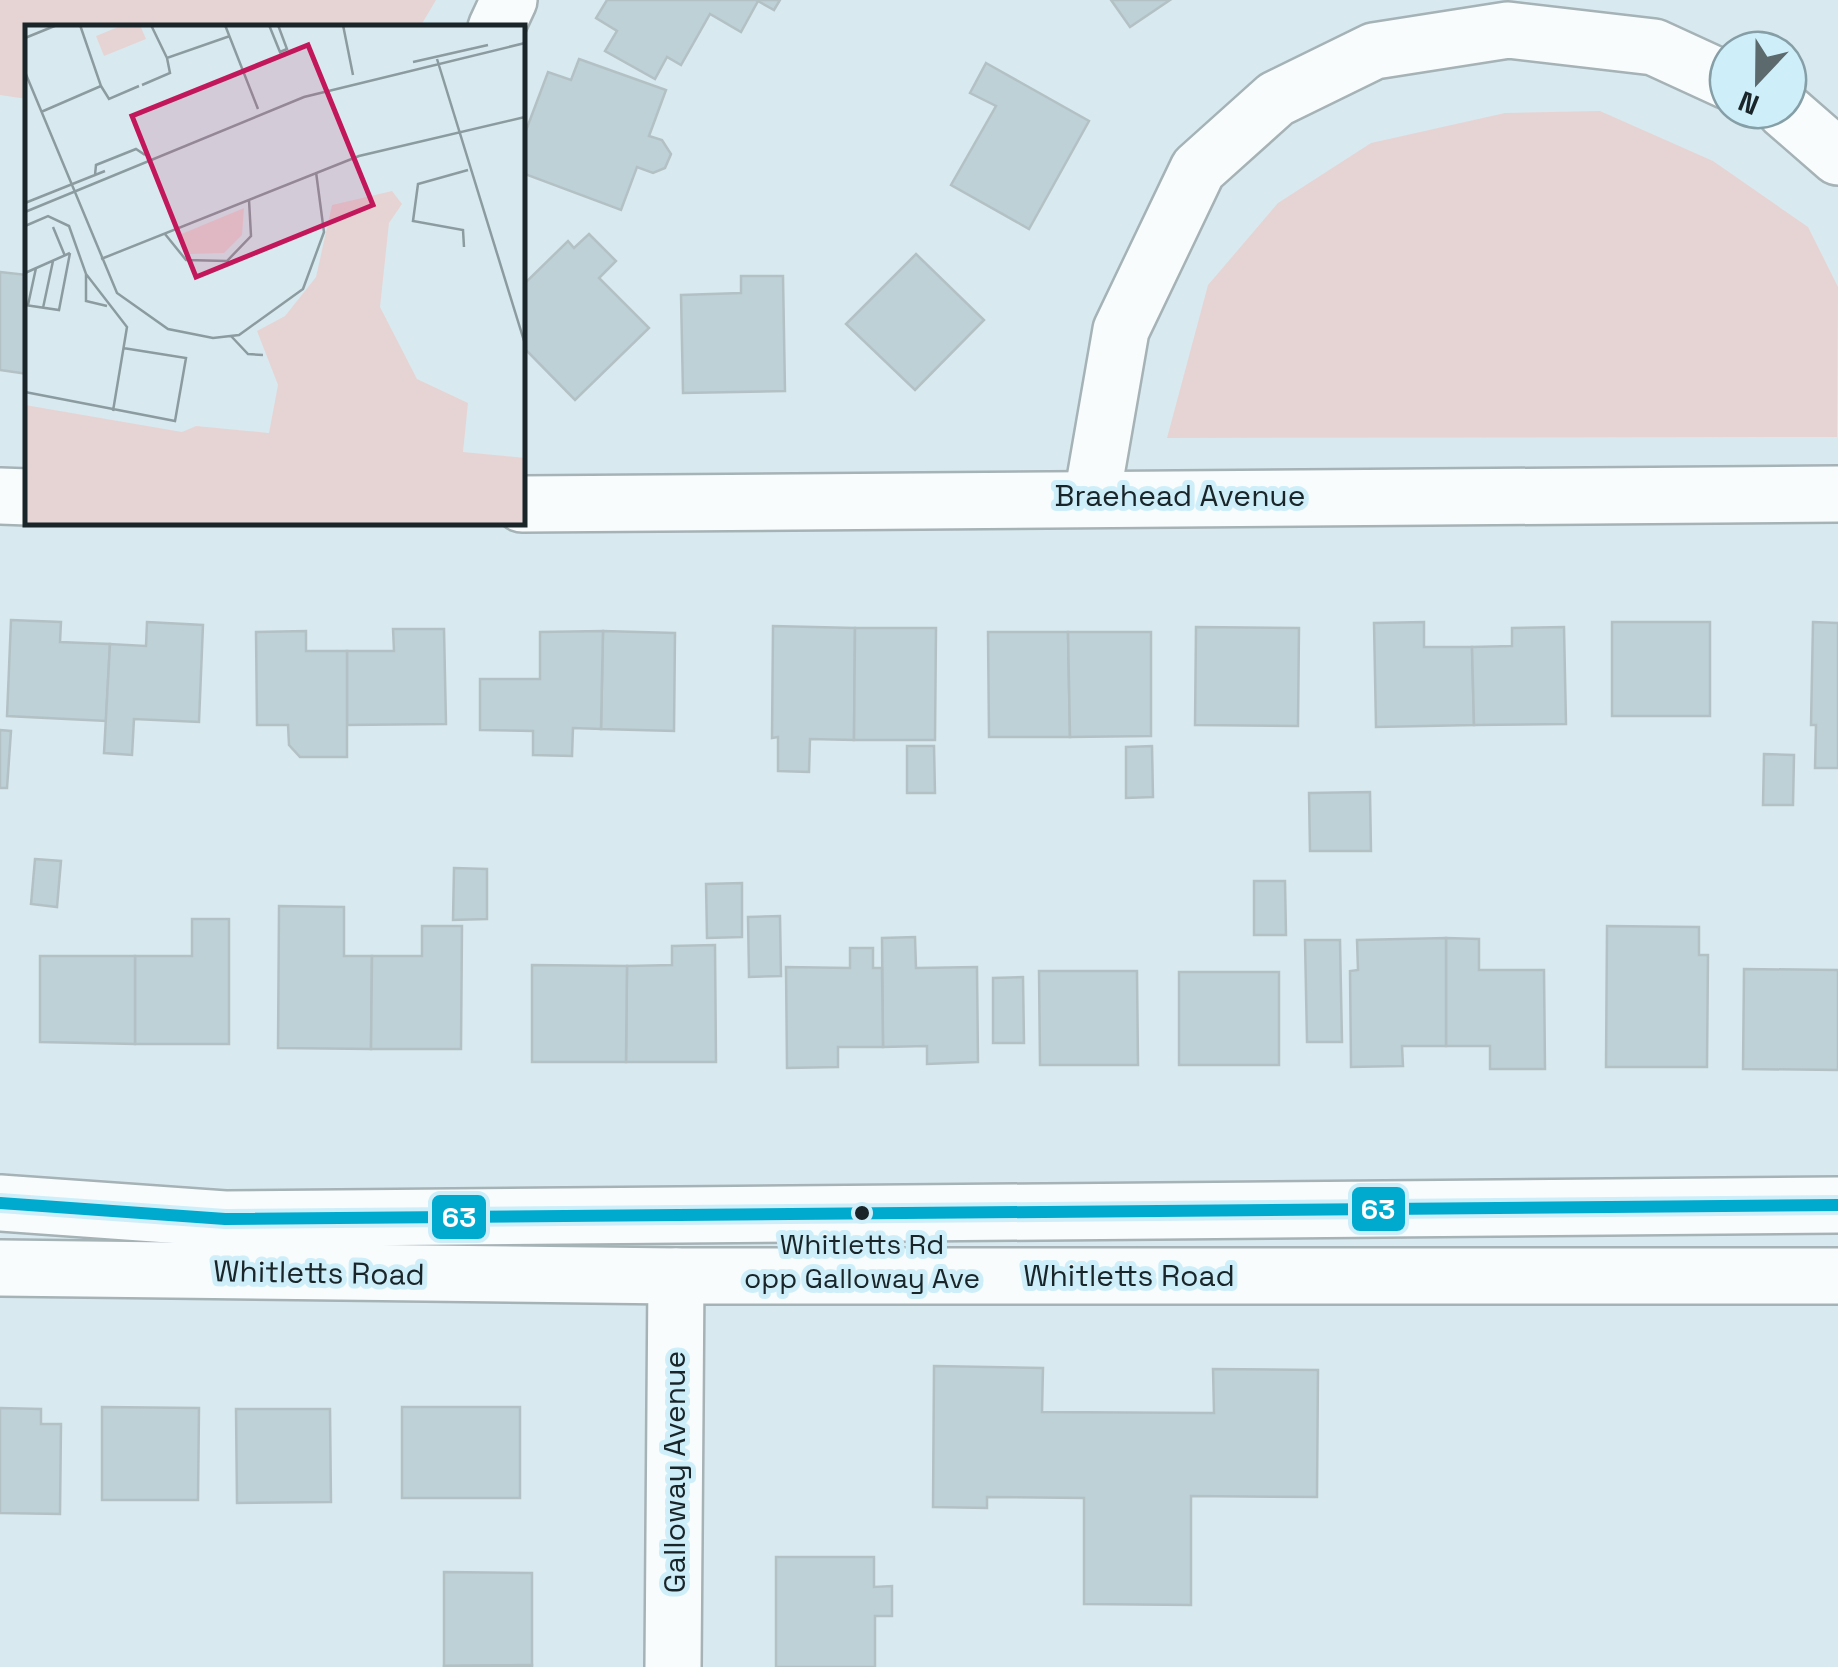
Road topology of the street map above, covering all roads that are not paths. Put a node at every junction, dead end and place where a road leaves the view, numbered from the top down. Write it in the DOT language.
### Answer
graph roads {
  1 [pos="508,0"];
  2 [pos="497,25"];
  3 [pos="1708,72"];
  4 [pos="1807,130"];
  5 [pos="1838,157"];
  6 [pos="1838,494"];
  7 [pos="0,496"];
  8 [pos="1092,496"];
  9 [pos="25,497"];
  10 [pos="525,504"];
  11 [pos="0,1203"];
  12 [pos="1838,1206"];
  13 [pos="0,1268"];
  14 [pos="676,1276"];
  15 [pos="1838,1276"];
  16 [pos="673,1667"];
  1 -- 2 [label="main road"];
  3 -- 8 [label="main road"];
  4 -- 5 [label="main road"];
  6 -- 8 [label="main road, Braehead Avenue"];
  7 -- 9 [label="main road"];
  8 -- 10 [label="main road, Braehead Avenue"];
  11 -- 12 [label="main road, Whitletts Road"];
  13 -- 14 [label="main road, Whitletts Road"];
  14 -- 15 [label="main road, Whitletts Road"];
  14 -- 16 [label="main road, Galloway Avenue"];
}
